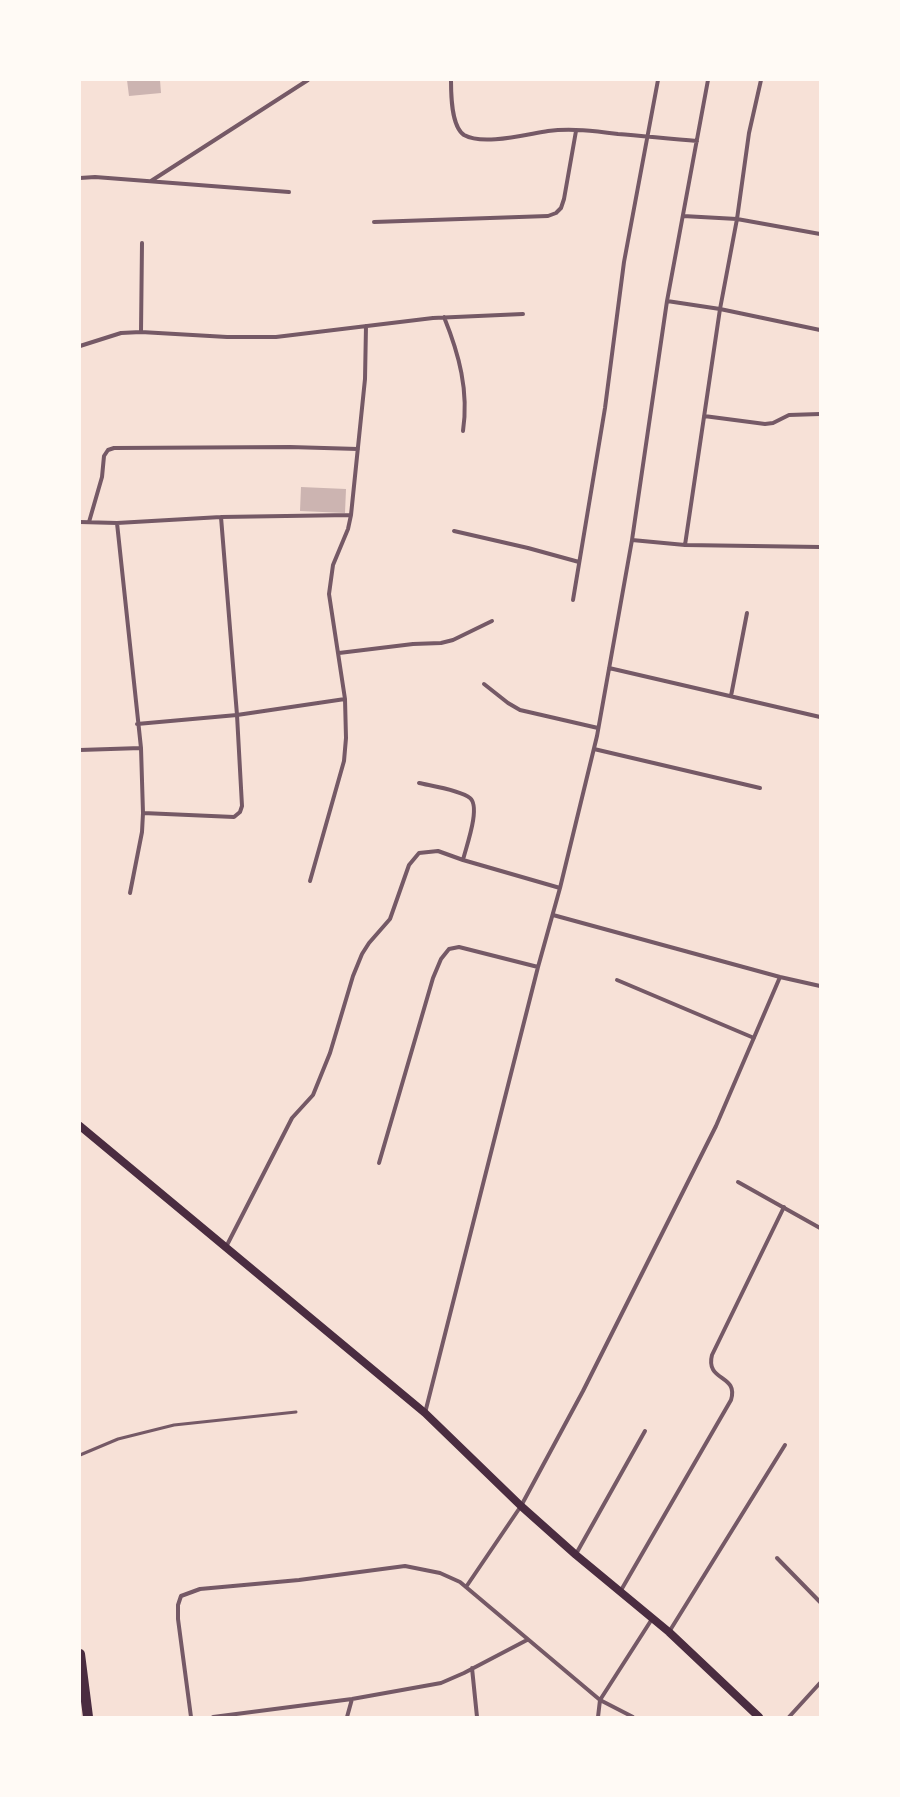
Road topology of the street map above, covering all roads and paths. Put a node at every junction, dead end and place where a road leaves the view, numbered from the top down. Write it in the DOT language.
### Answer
graph roads {
  1 [pos="308,80"];
  2 [pos="451,80"];
  3 [pos="658,80"];
  4 [pos="708,80"];
  5 [pos="761,80"];
  6 [pos="576,131"];
  7 [pos="647,137"];
  8 [pos="697,141"];
  9 [pos="80,178"];
  10 [pos="151,182"];
  11 [pos="289,192"];
  12 [pos="683,216"];
  13 [pos="737,219"];
  14 [pos="374,222"];
  15 [pos="820,234"];
  16 [pos="142,243"];
  17 [pos="667,301"];
  18 [pos="720,309"];
  19 [pos="523,314"];
  20 [pos="444,317"];
  21 [pos="366,326"];
  22 [pos="820,330"];
  23 [pos="140,332"];
  24 [pos="80,346"];
  25 [pos="820,414"];
  26 [pos="704,416"];
  27 [pos="463,431"];
  28 [pos="358,449"];
  29 [pos="351,515"];
  30 [pos="221,517"];
  31 [pos="80,522"];
  32 [pos="89,522"];
  33 [pos="117,523"];
  34 [pos="454,531"];
  35 [pos="632,540"];
  36 [pos="685,545"];
  37 [pos="820,547"];
  38 [pos="579,562"];
  39 [pos="573,600"];
  40 [pos="747,612"];
  41 [pos="492,621"];
  42 [pos="339,653"];
  43 [pos="609,668"];
  44 [pos="484,684"];
  45 [pos="731,696"];
  46 [pos="345,699"];
  47 [pos="237,715"];
  48 [pos="820,717"];
  49 [pos="137,724"];
  50 [pos="598,728"];
  51 [pos="140,748"];
  52 [pos="594,749"];
  53 [pos="80,750"];
  54 [pos="419,783"];
  55 [pos="760,788"];
  56 [pos="143,814"];
  57 [pos="463,860"];
  58 [pos="310,881"];
  59 [pos="560,888"];
  60 [pos="130,893"];
  61 [pos="553,915"];
  62 [pos="538,967"];
  63 [pos="780,978"];
  64 [pos="617,980"];
  65 [pos="820,986"];
  66 [pos="754,1038"];
  67 [pos="80,1126"];
  68 [pos="379,1164"];
  69 [pos="738,1182"];
  70 [pos="784,1207"];
  71 [pos="820,1228"];
  72 [pos="226,1247"];
  73 [pos="296,1412"];
  74 [pos="424,1413"];
  75 [pos="644,1431"];
  76 [pos="785,1445"];
  77 [pos="80,1455"];
  78 [pos="521,1506"];
  79 [pos="576,1555"];
  80 [pos="777,1558"];
  81 [pos="466,1586"];
  82 [pos="620,1592"];
  83 [pos="820,1602"];
  84 [pos="652,1619"];
  85 [pos="668,1632"];
  86 [pos="527,1640"];
  87 [pos="80,1654"];
  88 [pos="472,1668"];
  89 [pos="81,1674"];
  90 [pos="820,1682"];
  91 [pos="352,1699"];
  92 [pos="600,1700"];
  93 [pos="88,1717"];
  94 [pos="191,1717"];
  95 [pos="214,1717"];
  96 [pos="347,1717"];
  97 [pos="477,1717"];
  98 [pos="598,1717"];
  99 [pos="633,1717"];
  100 [pos="759,1717"];
  101 [pos="789,1717"];
  1 -- 10 [label="street"];
  2 -- 6 [label="street"];
  3 -- 7 [label="street"];
  4 -- 8 [label="street"];
  5 -- 13 [label="street"];
  6 -- 7 [label="street"];
  6 -- 14 [label="street"];
  7 -- 8 [label="street"];
  7 -- 38 [label="street"];
  8 -- 12 [label="street"];
  9 -- 10 [label="street"];
  10 -- 11 [label="street"];
  12 -- 13 [label="street"];
  12 -- 17 [label="street"];
  13 -- 15 [label="street"];
  13 -- 18 [label="street"];
  16 -- 23 [label="street"];
  17 -- 18 [label="street"];
  17 -- 35 [label="street"];
  18 -- 22 [label="street"];
  18 -- 26 [label="street"];
  19 -- 20 [label="street"];
  20 -- 21 [label="street"];
  20 -- 27 [label="street"];
  21 -- 23 [label="street"];
  21 -- 28 [label="street"];
  23 -- 24 [label="street"];
  25 -- 26 [label="street"];
  26 -- 36 [label="street"];
  28 -- 29 [label="street"];
  28 -- 32 [label="street"];
  29 -- 30 [label="street"];
  29 -- 42 [label="street"];
  30 -- 33 [label="street"];
  30 -- 47 [label="street"];
  31 -- 32 [label="street"];
  32 -- 33 [label="street"];
  33 -- 49 [label="street"];
  34 -- 38 [label="street"];
  35 -- 36 [label="street"];
  35 -- 43 [label="street"];
  36 -- 37 [label="street"];
  38 -- 39 [label="street"];
  40 -- 45 [label="street"];
  41 -- 42 [label="street"];
  42 -- 46 [label="street"];
  43 -- 45 [label="street"];
  43 -- 50 [label="street"];
  44 -- 50 [label="street"];
  45 -- 48 [label="street"];
  46 -- 47 [label="street"];
  46 -- 58 [label="street"];
  47 -- 49 [label="street"];
  47 -- 56 [label="street"];
  49 -- 51 [label="street"];
  50 -- 52 [label="street"];
  51 -- 53 [label="street"];
  51 -- 56 [label="street"];
  52 -- 55 [label="street"];
  52 -- 59 [label="street"];
  54 -- 57 [label="street"];
  56 -- 60 [label="street"];
  57 -- 59 [label="street"];
  57 -- 72 [label="street"];
  59 -- 61 [label="street"];
  61 -- 62 [label="street"];
  61 -- 63 [label="street"];
  62 -- 68 [label="street"];
  62 -- 74 [label="street"];
  63 -- 65 [label="street"];
  63 -- 66 [label="street"];
  64 -- 66 [label="street"];
  66 -- 78 [label="street"];
  67 -- 72 [label="main road"];
  69 -- 70 [label="street"];
  70 -- 71 [label="street"];
  70 -- 82 [label="street"];
  72 -- 74 [label="main road"];
  73 -- 77 [label="lane"];
  74 -- 78 [label="main road"];
  75 -- 79 [label="street"];
  76 -- 85 [label="street"];
  78 -- 79 [label="main road"];
  78 -- 81 [label="street"];
  79 -- 82 [label="main road"];
  80 -- 83 [label="street"];
  81 -- 86 [label="street"];
  81 -- 94 [label="street"];
  82 -- 84 [label="main road"];
  84 -- 85 [label="main road"];
  84 -- 92 [label="street"];
  85 -- 100 [label="main road"];
  86 -- 88 [label="street"];
  86 -- 92 [label="street"];
  87 -- 89 [label="main road"];
  88 -- 91 [label="street"];
  88 -- 97 [label="street"];
  89 -- 93 [label="main road"];
  90 -- 101 [label="street"];
  91 -- 95 [label="street"];
  91 -- 96 [label="street"];
  92 -- 98 [label="street"];
  92 -- 99 [label="street"];
}
